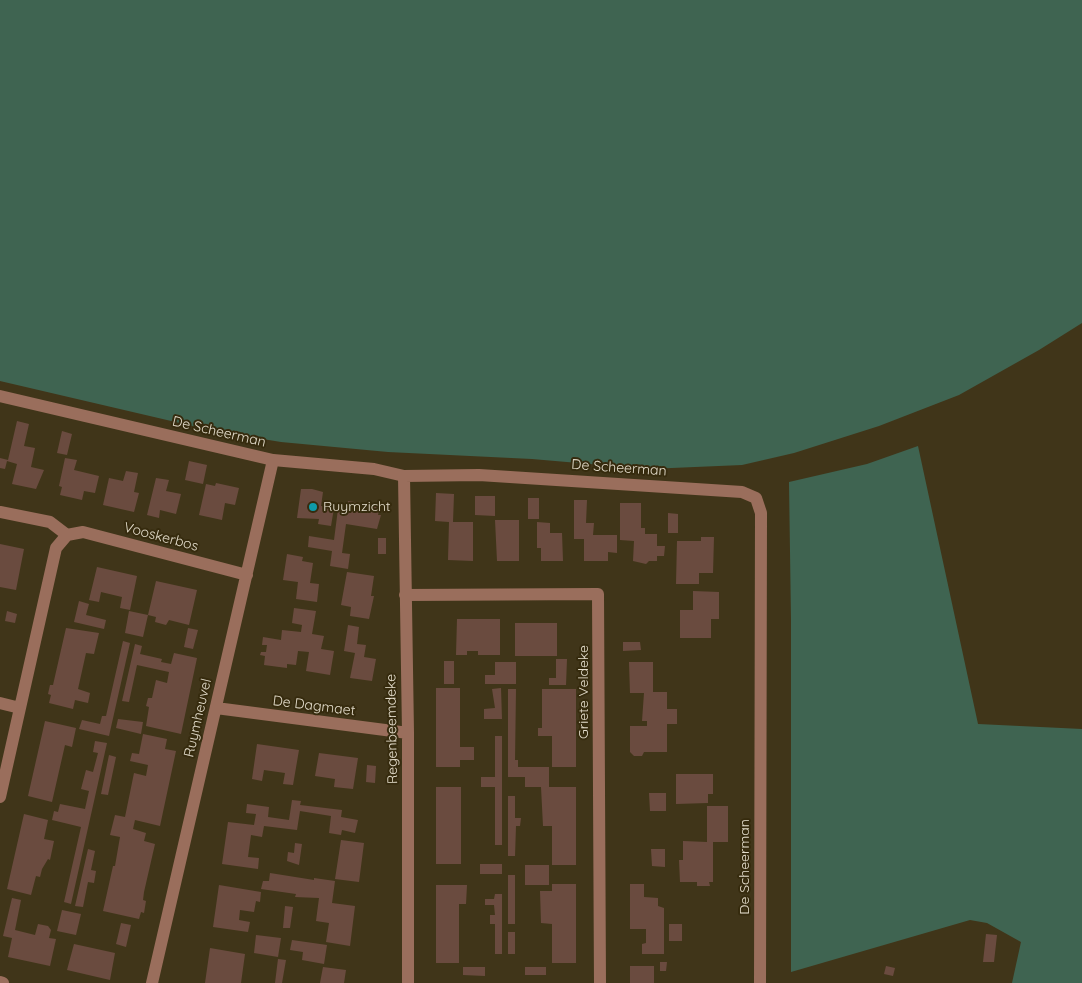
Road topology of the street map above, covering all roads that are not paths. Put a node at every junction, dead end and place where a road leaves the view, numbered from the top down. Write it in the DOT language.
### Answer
graph roads {
  1 [pos="0,396"];
  2 [pos="273,460"];
  3 [pos="404,476"];
  4 [pos="0,512"];
  5 [pos="67,535"];
  6 [pos="247,575"];
  7 [pos="405,596"];
  8 [pos="0,703"];
  9 [pos="20,708"];
  10 [pos="216,708"];
  11 [pos="408,734"];
  12 [pos="0,797"];
  13 [pos="152,983"];
  14 [pos="408,983"];
  15 [pos="600,983"];
  16 [pos="760,983"];
  1 -- 2 [label="street, De Scheerman"];
  2 -- 3 [label="street, De Scheerman"];
  2 -- 6 [label="street, Ruymheuvel"];
  3 -- 7 [label="street, Regenbeemdeke"];
  3 -- 16 [label="street, De Scheerman"];
  4 -- 5 [label="street"];
  5 -- 6 [label="street, Vooskerbos"];
  5 -- 9 [label="street"];
  6 -- 10 [label="street, Ruymheuvel"];
  7 -- 11 [label="street, Regenbeemdeke"];
  7 -- 15 [label="street, Griete Veldeke"];
  8 -- 9 [label="street"];
  9 -- 12 [label="street"];
  10 -- 11 [label="street, De Dagmaet"];
  10 -- 13 [label="street, Ruymheuvel"];
  11 -- 14 [label="street, Regenbeemdeke"];
}
